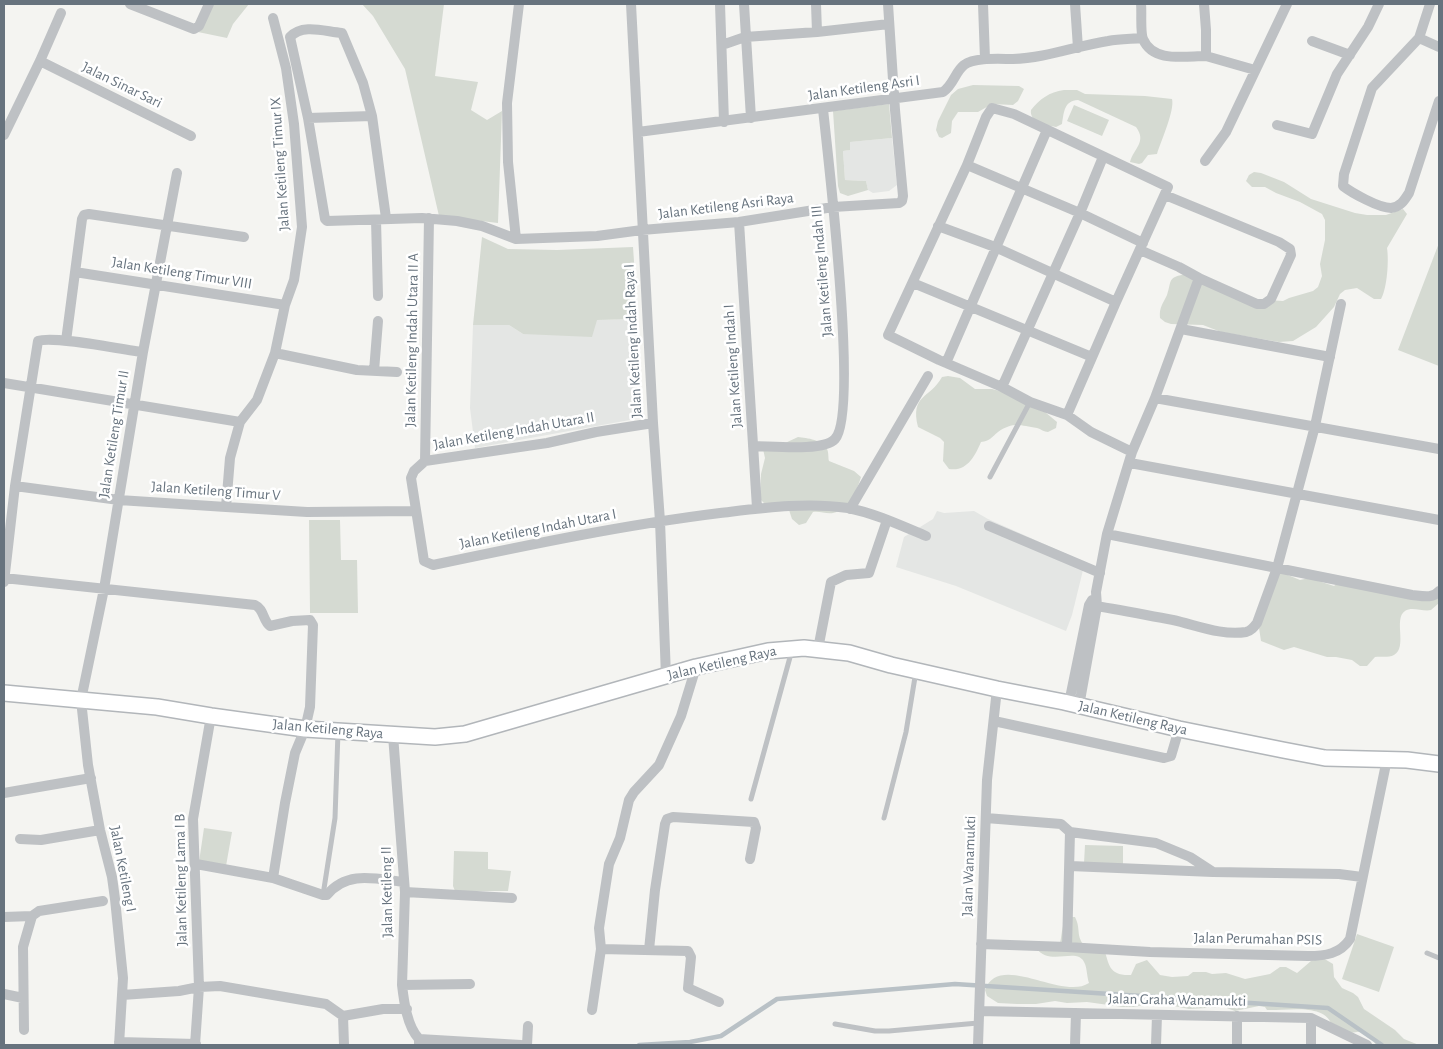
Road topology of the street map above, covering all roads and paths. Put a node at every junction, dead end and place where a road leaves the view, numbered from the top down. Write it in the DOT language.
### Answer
graph roads {
  1 [pos="130,4"];
  2 [pos="209,4"];
  3 [pos="519,4"];
  4 [pos="631,4"];
  5 [pos="720,4"];
  6 [pos="744,4"];
  7 [pos="816,4"];
  8 [pos="888,4"];
  9 [pos="983,4"];
  10 [pos="1075,4"];
  11 [pos="1142,4"];
  12 [pos="1204,4"];
  13 [pos="1287,4"];
  14 [pos="1380,4"];
  15 [pos="1430,4"];
  16 [pos="61,13"];
  17 [pos="273,18"];
  18 [pos="889,24"];
  19 [pos="816,32"];
  20 [pos="745,37"];
  21 [pos="1142,38"];
  22 [pos="1419,38"];
  23 [pos="1312,41"];
  24 [pos="722,45"];
  25 [pos="1078,48"];
  26 [pos="1439,48"];
  27 [pos="1350,55"];
  28 [pos="1206,56"];
  29 [pos="984,59"];
  30 [pos="40,61"];
  31 [pos="1255,70"];
  32 [pos="894,100"];
  33 [pos="1439,101"];
  34 [pos="823,110"];
  35 [pos="372,116"];
  36 [pos="308,118"];
  37 [pos="751,118"];
  38 [pos="724,122"];
  39 [pos="1278,125"];
  40 [pos="1047,130"];
  41 [pos="638,132"];
  42 [pos="4,136"];
  43 [pos="191,136"];
  44 [pos="1103,157"];
  45 [pos="1205,161"];
  46 [pos="967,165"];
  47 [pos="177,173"];
  48 [pos="1023,189"];
  49 [pos="1166,190"];
  50 [pos="832,207"];
  51 [pos="1080,213"];
  52 [pos="429,218"];
  53 [pos="381,219"];
  54 [pos="739,222"];
  55 [pos="167,225"];
  56 [pos="938,226"];
  57 [pos="642,230"];
  58 [pos="244,236"];
  59 [pos="516,239"];
  60 [pos="1141,247"];
  61 [pos="995,248"];
  62 [pos="75,272"];
  63 [pos="1054,273"];
  64 [pos="1199,278"];
  65 [pos="913,283"];
  66 [pos="156,284"];
  67 [pos="378,296"];
  68 [pos="1116,302"];
  69 [pos="1341,304"];
  70 [pos="285,305"];
  71 [pos="970,307"];
  72 [pos="378,321"];
  73 [pos="1027,329"];
  74 [pos="1181,329"];
  75 [pos="66,341"];
  76 [pos="143,352"];
  77 [pos="275,353"];
  78 [pos="1092,357"];
  79 [pos="1330,357"];
  80 [pos="946,364"];
  81 [pos="374,371"];
  82 [pos="398,372"];
  83 [pos="928,376"];
  84 [pos="4,383"];
  85 [pos="32,386"];
  86 [pos="1002,387"];
  87 [pos="1155,398"];
  88 [pos="1030,402"];
  89 [pos="134,405"];
  90 [pos="1067,415"];
  91 [pos="240,422"];
  92 [pos="653,423"];
  93 [pos="1316,426"];
  94 [pos="753,446"];
  95 [pos="1439,449"];
  96 [pos="1131,457"];
  97 [pos="425,461"];
  98 [pos="990,477"];
  99 [pos="15,486"];
  100 [pos="1296,493"];
  101 [pos="119,500"];
  102 [pos="226,507"];
  103 [pos="757,508"];
  104 [pos="850,509"];
  105 [pos="415,511"];
  106 [pos="887,520"];
  107 [pos="1439,520"];
  108 [pos="660,522"];
  109 [pos="990,526"];
  110 [pos="1107,534"];
  111 [pos="926,536"];
  112 [pos="424,561"];
  113 [pos="1277,568"];
  114 [pos="1100,573"];
  115 [pos="4,578"];
  116 [pos="4,582"];
  117 [pos="104,589"];
  118 [pos="1439,591"];
  119 [pos="1093,606"];
  120 [pos="792,648"];
  121 [pos="818,649"];
  122 [pos="696,667"];
  123 [pos="916,671"];
  124 [pos="666,676"];
  125 [pos="997,689"];
  126 [pos="4,693"];
  127 [pos="81,700"];
  128 [pos="1074,704"];
  129 [pos="211,716"];
  130 [pos="994,721"];
  131 [pos="305,729"];
  132 [pos="1179,729"];
  133 [pos="338,731"];
  134 [pos="393,735"];
  135 [pos="1387,760"];
  136 [pos="1439,764"];
  137 [pos="91,778"];
  138 [pos="4,793"];
  139 [pos="751,799"];
  140 [pos="884,818"];
  141 [pos="986,818"];
  142 [pos="100,830"];
  143 [pos="1070,832"];
  144 [pos="20,839"];
  145 [pos="750,859"];
  146 [pos="196,864"];
  147 [pos="1070,866"];
  148 [pos="1214,872"];
  149 [pos="1362,877"];
  150 [pos="273,878"];
  151 [pos="405,887"];
  152 [pos="323,895"];
  153 [pos="512,898"];
  154 [pos="103,901"];
  155 [pos="32,916"];
  156 [pos="4,917"];
  157 [pos="1067,947"];
  158 [pos="601,949"];
  159 [pos="980,949"];
  160 [pos="649,950"];
  161 [pos="1427,953"];
  162 [pos="1439,958"];
  163 [pos="470,984"];
  164 [pos="402,985"];
  165 [pos="199,987"];
  166 [pos="4,994"];
  167 [pos="122,995"];
  168 [pos="23,998"];
  169 [pos="719,1002"];
  170 [pos="406,1009"];
  171 [pos="592,1010"];
  172 [pos="979,1011"];
  173 [pos="1076,1013"];
  174 [pos="1157,1015"];
  175 [pos="344,1016"];
  176 [pos="1237,1016"];
  177 [pos="1311,1018"];
  178 [pos="979,1023"];
  179 [pos="835,1024"];
  180 [pos="528,1026"];
  181 [pos="24,1030"];
  182 [pos="419,1042"];
  183 [pos="119,1044"];
  184 [pos="196,1045"];
  185 [pos="344,1045"];
  186 [pos="521,1045"];
  187 [pos="526,1045"];
  188 [pos="978,1045"];
  189 [pos="1075,1045"];
  190 [pos="1156,1045"];
  191 [pos="1237,1045"];
  192 [pos="1311,1045"];
  193 [pos="1368,1045"];
  1 -- 2 [label="street"];
  3 -- 59 [label="street"];
  4 -- 41 [label="street, Jalan Ketileng Indah Raya I"];
  5 -- 24 [label="street"];
  6 -- 20 [label="street"];
  7 -- 19 [label="street"];
  8 -- 18 [label="street"];
  9 -- 29 [label="street"];
  10 -- 25 [label="street"];
  11 -- 21 [label="street"];
  12 -- 28 [label="street"];
  13 -- 31 [label="street"];
  14 -- 27 [label="street"];
  15 -- 22 [label="street"];
  16 -- 30 [label="street"];
  17 -- 70 [label="street, Jalan Ketileng Timur IX"];
  18 -- 19 [label="street"];
  18 -- 32 [label="street"];
  19 -- 20 [label="street"];
  20 -- 24 [label="street"];
  20 -- 37 [label="street"];
  21 -- 25 [label="street, Jalan Ketileng Asri I"];
  21 -- 28 [label="street"];
  22 -- 26 [label="street"];
  22 -- 33 [label="street"];
  23 -- 27 [label="street"];
  24 -- 38 [label="street"];
  25 -- 29 [label="street, Jalan Ketileng Asri I"];
  27 -- 39 [label="street"];
  28 -- 31 [label="street"];
  29 -- 32 [label="street, Jalan Ketileng Asri I"];
  30 -- 42 [label="street"];
  30 -- 43 [label="street, Jalan Sinar Sari"];
  31 -- 45 [label="street"];
  32 -- 34 [label="street, Jalan Ketileng Asri I"];
  32 -- 50 [label="street, Jalan Ketileng Asri Raya"];
  34 -- 37 [label="street, Jalan Ketileng Asri I"];
  34 -- 50 [label="street, Jalan Ketileng Indah III"];
  35 -- 36 [label="street"];
  35 -- 36 [label="street"];
  35 -- 53 [label="street"];
  36 -- 53 [label="street"];
  37 -- 38 [label="street, Jalan Ketileng Asri I"];
  38 -- 41 [label="street, Jalan Ketileng Asri I"];
  40 -- 44 [label="street"];
  40 -- 46 [label="street"];
  40 -- 48 [label="street"];
  41 -- 57 [label="street, Jalan Ketileng Indah Raya I"];
  44 -- 49 [label="street"];
  44 -- 51 [label="street"];
  46 -- 48 [label="street"];
  46 -- 56 [label="street"];
  47 -- 55 [label="street, Jalan Ketileng Timur II"];
  48 -- 51 [label="street"];
  48 -- 61 [label="street"];
  49 -- 60 [label="street"];
  49 -- 64 [label="street"];
  50 -- 54 [label="street, Jalan Ketileng Asri Raya"];
  50 -- 94 [label="street, Jalan Ketileng Indah III"];
  51 -- 60 [label="street"];
  51 -- 63 [label="street"];
  52 -- 53 [label="street"];
  52 -- 59 [label="street"];
  52 -- 97 [label="street, Jalan Ketileng Indah Utara II A"];
  53 -- 67 [label="street"];
  54 -- 57 [label="street, Jalan Ketileng Asri Raya"];
  54 -- 94 [label="street, Jalan Ketileng Indah I"];
  55 -- 58 [label="street"];
  55 -- 62 [label="street"];
  55 -- 66 [label="street, Jalan Ketileng Timur II"];
  56 -- 61 [label="street"];
  56 -- 65 [label="street"];
  57 -- 59 [label="street, Jalan Ketileng Asri Raya"];
  57 -- 92 [label="street, Jalan Ketileng Indah Raya I"];
  60 -- 64 [label="street"];
  60 -- 68 [label="street"];
  61 -- 63 [label="street"];
  61 -- 71 [label="street"];
  62 -- 66 [label="street, Jalan Ketileng Timur VIII"];
  62 -- 75 [label="street"];
  63 -- 68 [label="street"];
  63 -- 73 [label="street"];
  64 -- 74 [label="street"];
  65 -- 71 [label="street"];
  65 -- 80 [label="street"];
  66 -- 70 [label="street, Jalan Ketileng Timur VIII"];
  66 -- 76 [label="street, Jalan Ketileng Timur II"];
  68 -- 78 [label="street"];
  69 -- 79 [label="street"];
  70 -- 77 [label="street, Jalan Ketileng Timur IX"];
  71 -- 73 [label="street"];
  71 -- 80 [label="street"];
  72 -- 81 [label="street"];
  73 -- 78 [label="street"];
  73 -- 86 [label="street"];
  74 -- 79 [label="street"];
  74 -- 87 [label="street"];
  75 -- 76 [label="street"];
  75 -- 85 [label="street"];
  76 -- 89 [label="street, Jalan Ketileng Timur II"];
  77 -- 81 [label="street"];
  77 -- 91 [label="street, Jalan Ketileng Timur IX"];
  78 -- 90 [label="street"];
  79 -- 93 [label="street"];
  80 -- 86 [label="street"];
  81 -- 82 [label="street"];
  83 -- 104 [label="street"];
  84 -- 85 [label="street"];
  85 -- 89 [label="street"];
  85 -- 99 [label="street"];
  86 -- 88 [label="street"];
  87 -- 93 [label="street"];
  87 -- 96 [label="street"];
  88 -- 90 [label="street"];
  88 -- 98 [label="lane"];
  89 -- 91 [label="street"];
  89 -- 101 [label="street, Jalan Ketileng Timur II"];
  90 -- 96 [label="street"];
  91 -- 102 [label="street, Jalan Ketileng Timur IX"];
  92 -- 97 [label="street, Jalan Ketileng Indah Utara II"];
  92 -- 108 [label="street, Jalan Ketileng Indah Raya I"];
  93 -- 95 [label="street"];
  93 -- 100 [label="street"];
  94 -- 103 [label="street, Jalan Ketileng Indah I"];
  96 -- 100 [label="street"];
  96 -- 110 [label="street"];
  97 -- 105 [label="street, Jalan Ketileng Indah Utara II"];
  99 -- 101 [label="street, Jalan Ketileng Timur V"];
  99 -- 115 [label="street"];
  100 -- 107 [label="street"];
  100 -- 113 [label="street"];
  101 -- 102 [label="street, Jalan Ketileng Timur V"];
  101 -- 117 [label="street, Jalan Ketileng Timur II"];
  102 -- 105 [label="street, Jalan Ketileng Timur V"];
  103 -- 104 [label="street"];
  103 -- 108 [label="street"];
  104 -- 106 [label="street"];
  105 -- 112 [label="street, Jalan Ketileng Indah Utara II"];
  106 -- 111 [label="street"];
  106 -- 121 [label="street"];
  108 -- 112 [label="street, Jalan Ketileng Indah Utara I"];
  108 -- 124 [label="street, Jalan Ketileng Indah Raya I"];
  109 -- 114 [label="street"];
  110 -- 113 [label="street"];
  110 -- 114 [label="street"];
  113 -- 118 [label="street"];
  113 -- 119 [label="street"];
  114 -- 119 [label="street"];
  115 -- 116 [label="street"];
  115 -- 117 [label="street"];
  117 -- 127 [label="street, Jalan Ketileng Timur II"];
  117 -- 131 [label="street"];
  119 -- 128 [label="street"];
  120 -- 121 [label="main road, Jalan Ketileng Raya"];
  120 -- 122 [label="main road, Jalan Ketileng Raya"];
  120 -- 139 [label="lane"];
  121 -- 123 [label="main road, Jalan Ketileng Raya"];
  122 -- 124 [label="main road, Jalan Ketileng Raya"];
  122 -- 158 [label="street"];
  123 -- 125 [label="main road, Jalan Ketileng Raya"];
  123 -- 140 [label="lane"];
  124 -- 134 [label="main road, Jalan Ketileng Raya"];
  125 -- 128 [label="main road, Jalan Ketileng Raya"];
  125 -- 130 [label="street, Jalan Wanamukti"];
  126 -- 127 [label="main road, Jalan Ketileng Raya"];
  127 -- 129 [label="main road, Jalan Ketileng Raya"];
  127 -- 137 [label="street, Jalan Ketileng I"];
  128 -- 132 [label="main road, Jalan Ketileng Raya"];
  129 -- 131 [label="main road, Jalan Ketileng Raya"];
  129 -- 146 [label="street, Jalan Ketileng Lama I B"];
  130 -- 132 [label="street"];
  130 -- 141 [label="street, Jalan Wanamukti"];
  131 -- 133 [label="main road, Jalan Ketileng Raya"];
  131 -- 150 [label="street"];
  132 -- 135 [label="main road, Jalan Ketileng Raya"];
  133 -- 134 [label="main road, Jalan Ketileng Raya"];
  133 -- 152 [label="lane"];
  134 -- 151 [label="street, Jalan Ketileng II"];
  135 -- 136 [label="main road, Jalan Ketileng Raya"];
  135 -- 149 [label="street, Jalan Perumahan PSIS"];
  137 -- 138 [label="street"];
  137 -- 142 [label="street, Jalan Ketileng I"];
  141 -- 143 [label="street"];
  141 -- 159 [label="street, Jalan Wanamukti"];
  142 -- 144 [label="street"];
  142 -- 167 [label="street, Jalan Ketileng I"];
  143 -- 147 [label="street"];
  143 -- 148 [label="street"];
  145 -- 160 [label="street"];
  146 -- 150 [label="street"];
  146 -- 165 [label="street, Jalan Ketileng Lama I B"];
  147 -- 148 [label="street"];
  147 -- 157 [label="street"];
  148 -- 149 [label="street"];
  149 -- 157 [label="street, Jalan Perumahan PSIS"];
  150 -- 152 [label="street"];
  151 -- 152 [label="street"];
  151 -- 153 [label="street"];
  151 -- 164 [label="street, Jalan Ketileng II"];
  154 -- 155 [label="street"];
  155 -- 156 [label="street"];
  155 -- 168 [label="street"];
  157 -- 159 [label="street, Jalan Perumahan PSIS"];
  158 -- 160 [label="street"];
  158 -- 171 [label="street"];
  159 -- 172 [label="street, Jalan Wanamukti"];
  160 -- 169 [label="street"];
  161 -- 162 [label="lane"];
  163 -- 164 [label="street"];
  164 -- 170 [label="street, Jalan Ketileng II"];
  165 -- 167 [label="street"];
  165 -- 175 [label="street"];
  165 -- 184 [label="street, Jalan Ketileng Lama I B"];
  166 -- 168 [label="street"];
  167 -- 183 [label="street, Jalan Ketileng I"];
  168 -- 181 [label="street"];
  170 -- 175 [label="street"];
  170 -- 182 [label="street, Jalan Ketileng II"];
  172 -- 173 [label="street, Jalan Graha Wanamukti"];
  172 -- 178 [label="street, Jalan Wanamukti"];
  173 -- 174 [label="street, Jalan Graha Wanamukti"];
  173 -- 189 [label="street"];
  174 -- 176 [label="street, Jalan Graha Wanamukti"];
  174 -- 190 [label="street"];
  175 -- 185 [label="street"];
  176 -- 177 [label="street, Jalan Graha Wanamukti"];
  176 -- 191 [label="street"];
  177 -- 192 [label="street"];
  177 -- 193 [label="street, Jalan Graha Wanamukti"];
  178 -- 179 [label="lane"];
  178 -- 188 [label="street, Jalan Wanamukti"];
  180 -- 187 [label="street"];
  182 -- 186 [label="street"];
  183 -- 184 [label="street"];
}
